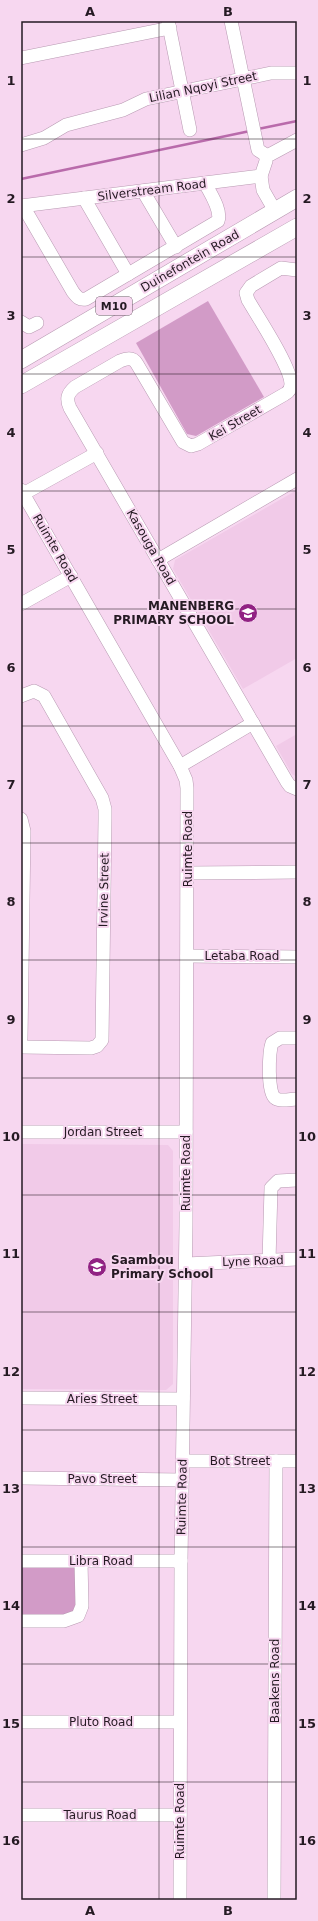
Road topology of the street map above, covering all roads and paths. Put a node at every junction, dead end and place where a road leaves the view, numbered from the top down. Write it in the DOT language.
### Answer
graph roads {
  1 [pos="231,21"];
  2 [pos="169,24"];
  3 [pos="21,58"];
  4 [pos="297,73"];
  5 [pos="243,79"];
  6 [pos="182,91"];
  7 [pos="190,130"];
  8 [pos="297,140"];
  9 [pos="21,145"];
  10 [pos="266,155"];
  11 [pos="261,176"];
  12 [pos="205,183"];
  13 [pos="143,191"];
  14 [pos="84,198"];
  15 [pos="297,198"];
  16 [pos="22,206"];
  17 [pos="275,211"];
  18 [pos="297,227"];
  19 [pos="176,247"];
  20 [pos="297,270"];
  21 [pos="128,274"];
  22 [pos="21,322"];
  23 [pos="37,323"];
  24 [pos="21,360"];
  25 [pos="21,385"];
  26 [pos="68,395"];
  27 [pos="96,453"];
  28 [pos="297,480"];
  29 [pos="22,492"];
  30 [pos="158,560"];
  31 [pos="71,576"];
  32 [pos="21,604"];
  33 [pos="21,696"];
  34 [pos="253,723"];
  35 [pos="180,766"];
  36 [pos="297,789"];
  37 [pos="21,819"];
  38 [pos="297,872"];
  39 [pos="188,873"];
  40 [pos="187,956"];
  41 [pos="297,957"];
  42 [pos="297,1038"];
  43 [pos="21,1039"];
  44 [pos="21,1047"];
  45 [pos="297,1099"];
  46 [pos="21,1132"];
  47 [pos="186,1132"];
  48 [pos="297,1180"];
  49 [pos="297,1259"];
  50 [pos="269,1261"];
  51 [pos="186,1264"];
  52 [pos="21,1398"];
  53 [pos="183,1399"];
  54 [pos="182,1461"];
  55 [pos="276,1461"];
  56 [pos="297,1461"];
  57 [pos="21,1478"];
  58 [pos="182,1480"];
  59 [pos="21,1561"];
  60 [pos="81,1561"];
  61 [pos="181,1561"];
  62 [pos="21,1621"];
  63 [pos="21,1722"];
  64 [pos="180,1722"];
  65 [pos="21,1815"];
  66 [pos="180,1815"];
  67 [pos="180,1900"];
  68 [pos="274,1900"];
  1 -- 5 [label="street"];
  2 -- 3 [label="street"];
  2 -- 6 [label="street"];
  4 -- 5 [label="street, Lilian Nqoyi Street"];
  5 -- 6 [label="street, Lilian Nqoyi Street"];
  5 -- 10 [label="street"];
  6 -- 7 [label="street"];
  6 -- 9 [label="street, Lilian Nqoyi Street"];
  8 -- 10 [label="street"];
  10 -- 11 [label="street"];
  11 -- 12 [label="street, Silverstream Road"];
  11 -- 17 [label="street"];
  12 -- 13 [label="street, Silverstream Road"];
  12 -- 19 [label="street"];
  13 -- 14 [label="street, Silverstream Road"];
  13 -- 19 [label="street"];
  14 -- 16 [label="street, Silverstream Road"];
  14 -- 21 [label="street"];
  15 -- 17 [label="main road, Duinefontein Road / M10"];
  16 -- 21 [label="street"];
  17 -- 24 [label="main road, Duinefontein Road / M10"];
  18 -- 25 [label="main road, Duinefontein Road / M10"];
  19 -- 21 [label="street"];
  20 -- 26 [label="street, Kei Street"];
  22 -- 23 [label="street"];
  26 -- 27 [label="street, Kasouga Road"];
  27 -- 29 [label="street"];
  27 -- 30 [label="street, Kasouga Road"];
  28 -- 30 [label="street"];
  29 -- 31 [label="street, Ruimte Road"];
  30 -- 34 [label="street, Kasouga Road"];
  31 -- 32 [label="street"];
  31 -- 35 [label="street, Ruimte Road"];
  33 -- 44 [label="street, Irvine Street"];
  34 -- 35 [label="street"];
  34 -- 36 [label="street, Kasouga Road"];
  35 -- 39 [label="street, Ruimte Road"];
  37 -- 43 [label="street"];
  38 -- 39 [label="street"];
  39 -- 40 [label="street, Ruimte Road"];
  40 -- 41 [label="street, Letaba Road"];
  40 -- 47 [label="street, Ruimte Road"];
  42 -- 45 [label="street"];
  46 -- 47 [label="street, Jordan Street"];
  47 -- 51 [label="street, Ruimte Road"];
  48 -- 50 [label="street"];
  49 -- 50 [label="street, Lyne Road"];
  50 -- 51 [label="street, Lyne Road"];
  51 -- 53 [label="street, Ruimte Road"];
  52 -- 53 [label="street, Aries Street"];
  53 -- 54 [label="street, Ruimte Road"];
  54 -- 55 [label="street, Bot Street"];
  54 -- 58 [label="street, Ruimte Road"];
  55 -- 56 [label="street, Bot Street"];
  55 -- 68 [label="street, Baakens Road"];
  57 -- 58 [label="street, Pavo Street"];
  58 -- 61 [label="street, Ruimte Road"];
  59 -- 60 [label="street, Libra Road"];
  60 -- 61 [label="street, Libra Road"];
  60 -- 62 [label="street"];
  61 -- 64 [label="street, Ruimte Road"];
  63 -- 64 [label="street, Pluto Road"];
  64 -- 66 [label="street, Ruimte Road"];
  65 -- 66 [label="street, Taurus Road"];
  66 -- 67 [label="street, Ruimte Road"];
}
